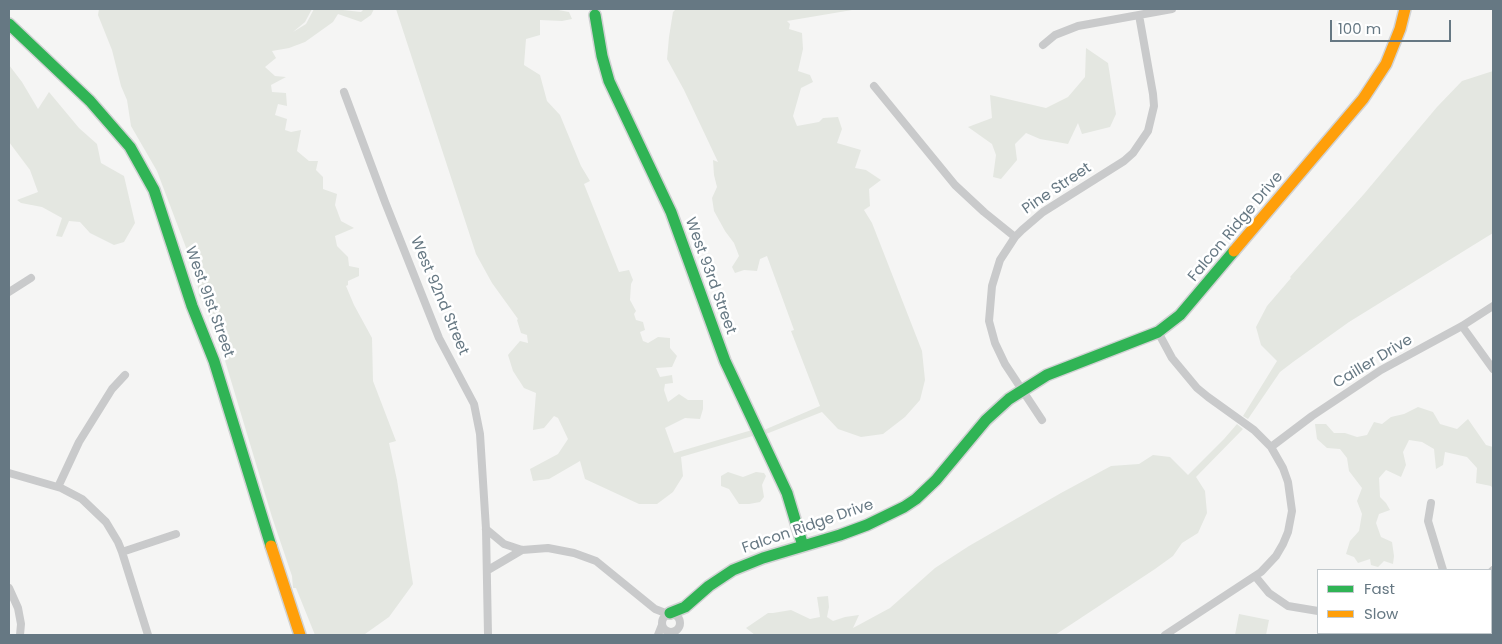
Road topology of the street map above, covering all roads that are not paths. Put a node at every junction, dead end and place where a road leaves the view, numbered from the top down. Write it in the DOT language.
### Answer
graph roads {
  1 [pos="1172,9"];
  2 [pos="1405,9"];
  3 [pos="596,15"];
  4 [pos="1139,15"];
  5 [pos="9,24"];
  6 [pos="1043,45"];
  7 [pos="874,86"];
  8 [pos="344,92"];
  9 [pos="1015,237"];
  10 [pos="31,278"];
  11 [pos="9,292"];
  12 [pos="1493,306"];
  13 [pos="1462,326"];
  14 [pos="1158,332"];
  15 [pos="1493,370"];
  16 [pos="125,375"];
  17 [pos="1022,390"];
  18 [pos="1042,420"];
  19 [pos="1271,447"];
  20 [pos="9,473"];
  21 [pos="58,487"];
  22 [pos="1431,503"];
  23 [pos="486,529"];
  24 [pos="176,534"];
  25 [pos="802,546"];
  26 [pos="522,550"];
  27 [pos="122,552"];
  28 [pos="1443,569"];
  29 [pos="488,570"];
  30 [pos="1255,576"];
  31 [pos="9,588"];
  32 [pos="685,607"];
  33 [pos="654,609"];
  34 [pos="1317,611"];
  35 [pos="669,614"];
  36 [pos="681,623"];
  37 [pos="662,624"];
  38 [pos="670,633"];
  39 [pos="20,635"];
  40 [pos="148,635"];
  41 [pos="300,635"];
  42 [pos="488,635"];
  43 [pos="658,635"];
  44 [pos="685,635"];
  45 [pos="1166,635"];
  1 -- 4 [label="street"];
  2 -- 14 [label="street, Falcon Ridge Drive"];
  3 -- 25 [label="street, West 93rd Street"];
  4 -- 6 [label="street"];
  4 -- 9 [label="street, Pine Street"];
  5 -- 41 [label="street, West 91st Street"];
  7 -- 9 [label="street"];
  8 -- 23 [label="street, West 92nd Street"];
  9 -- 17 [label="street, Pine Street"];
  10 -- 11 [label="street"];
  12 -- 13 [label="street, Cailler Drive"];
  13 -- 15 [label="street"];
  13 -- 19 [label="street, Cailler Drive"];
  14 -- 17 [label="street, Falcon Ridge Drive"];
  14 -- 19 [label="street"];
  16 -- 21 [label="street"];
  17 -- 18 [label="street"];
  17 -- 25 [label="street, Falcon Ridge Drive"];
  19 -- 30 [label="street"];
  20 -- 21 [label="street"];
  21 -- 27 [label="street"];
  22 -- 28 [label="street"];
  23 -- 26 [label="street"];
  23 -- 29 [label="street, West 92nd Street"];
  24 -- 27 [label="street"];
  25 -- 32 [label="street, Falcon Ridge Drive"];
  26 -- 29 [label="street"];
  26 -- 33 [label="street"];
  27 -- 40 [label="street"];
  29 -- 42 [label="street, West 92nd Street"];
  30 -- 34 [label="street"];
  30 -- 45 [label="street"];
  31 -- 39 [label="street"];
  32 -- 35 [label="street, Falcon Ridge Drive"];
  32 -- 36 [label="street"];
  33 -- 35 [label="street"];
  33 -- 37 [label="street"];
  35 -- 36 [label="street"];
  35 -- 37 [label="street"];
  36 -- 38 [label="street"];
  36 -- 44 [label="street"];
  37 -- 38 [label="street"];
  37 -- 43 [label="street"];
  38 -- 44 [label="street"];
}
